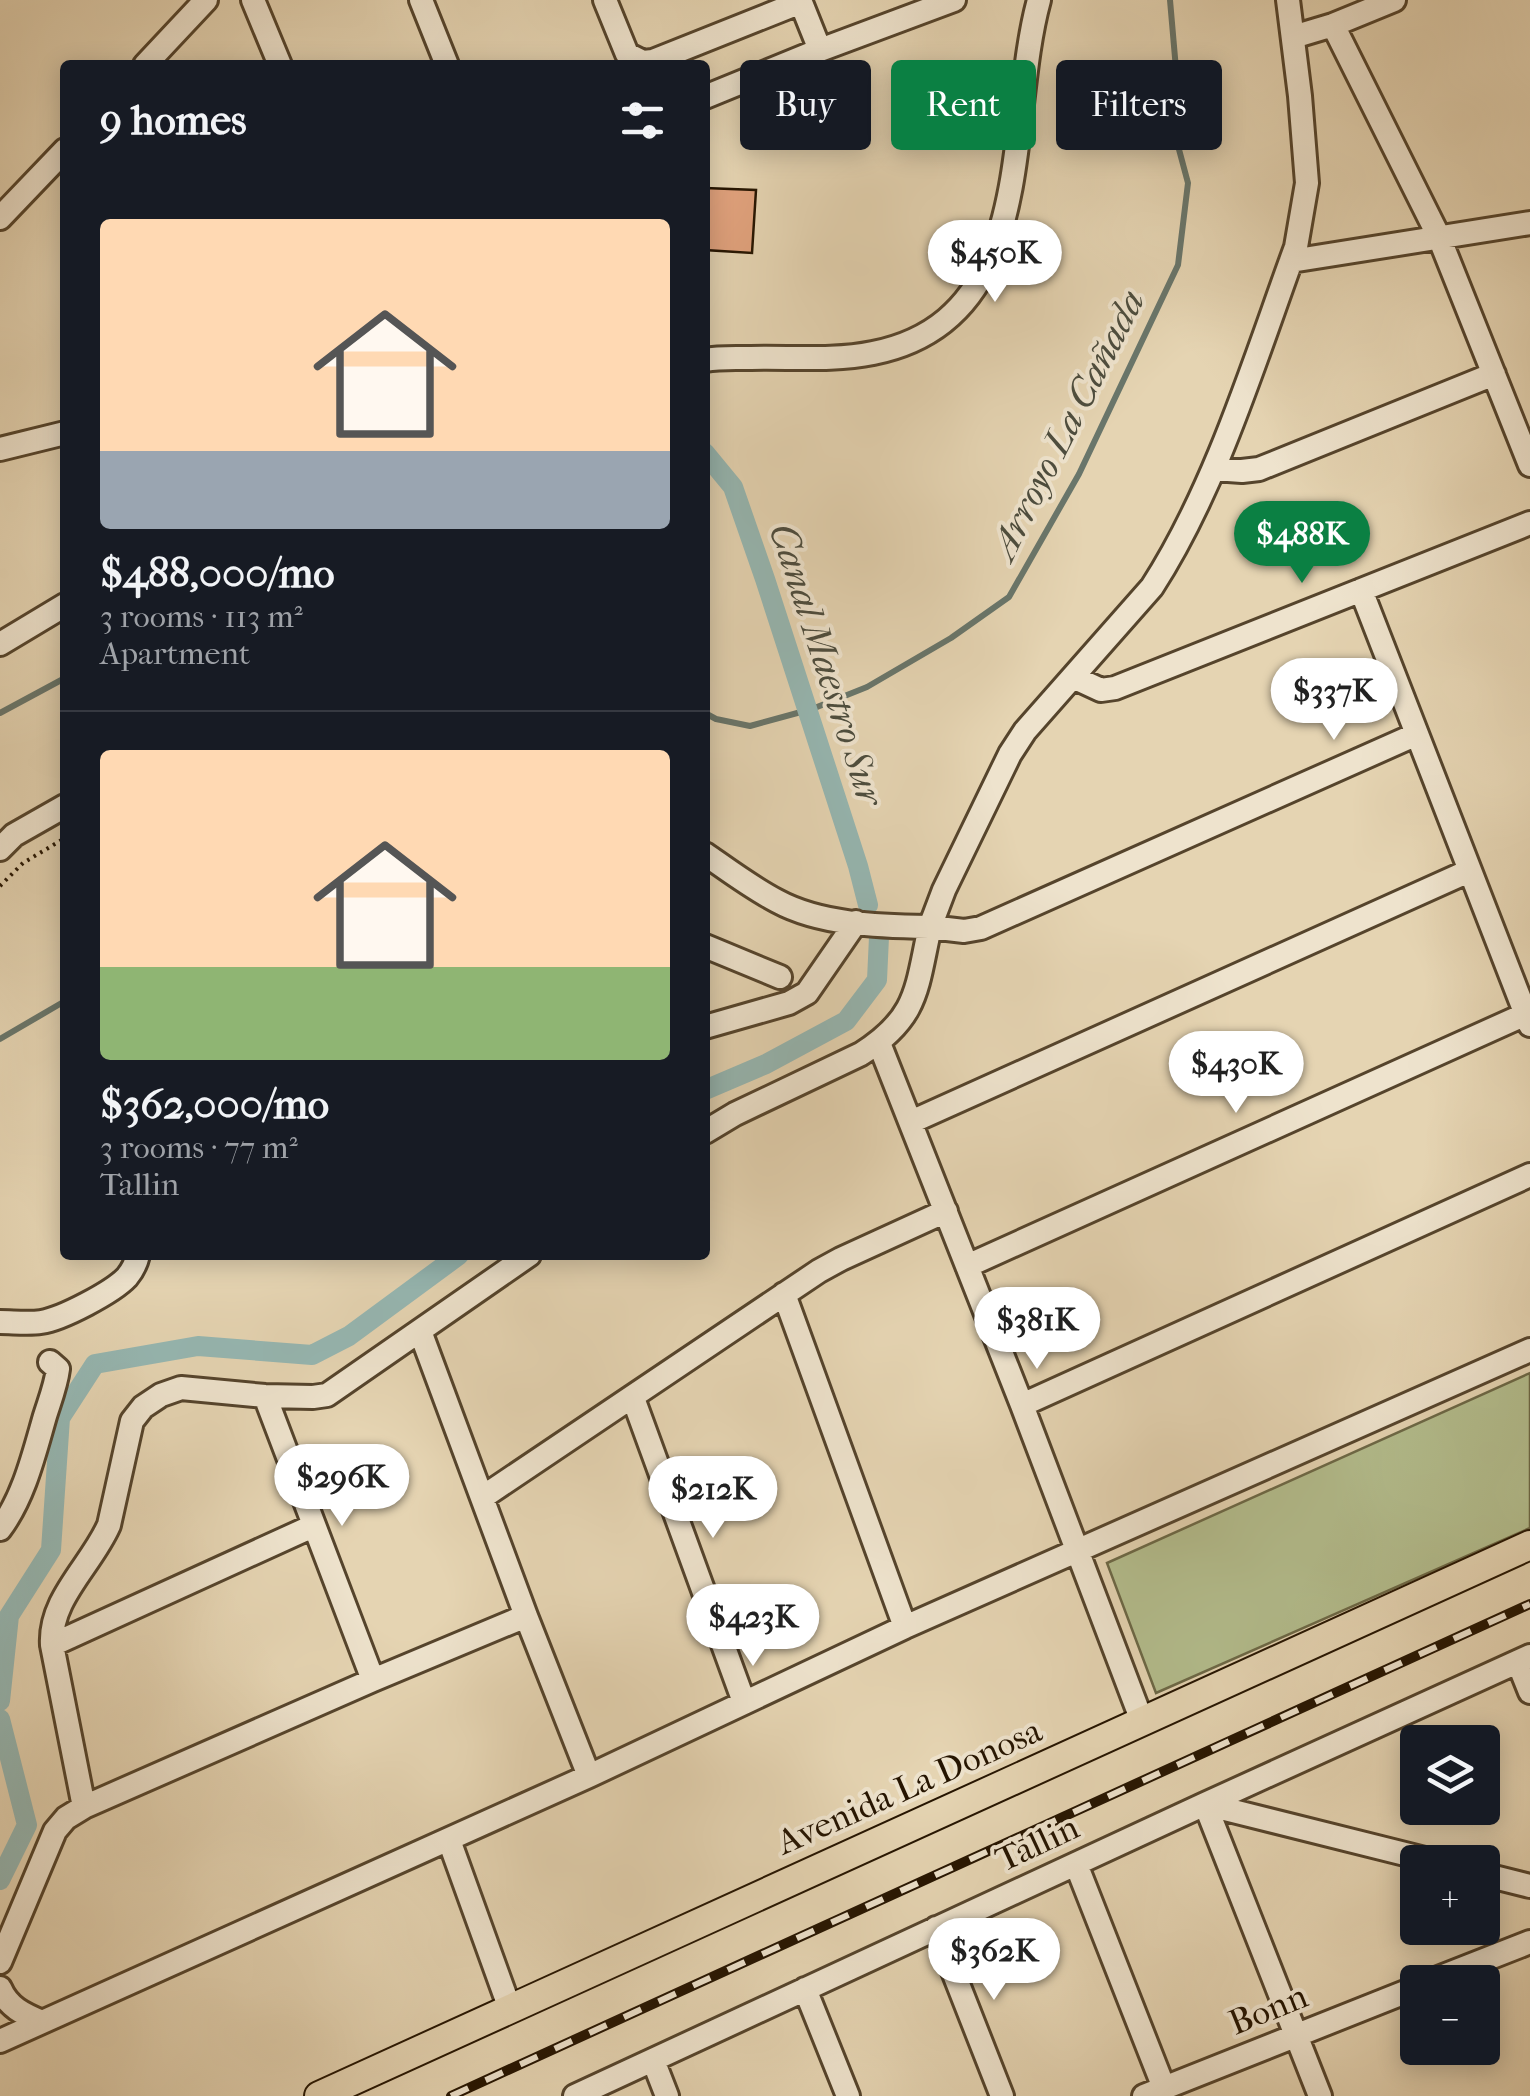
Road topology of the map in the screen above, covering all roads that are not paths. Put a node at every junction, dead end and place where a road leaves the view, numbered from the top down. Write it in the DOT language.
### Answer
graph roads {
  1 [pos="206,0"];
  2 [pos="253,0"];
  3 [pos="421,0"];
  4 [pos="605,0"];
  5 [pos="954,0"];
  6 [pos="1039,0"];
  7 [pos="1288,0"];
  8 [pos="1394,0"];
  9 [pos="801,1"];
  10 [pos="1334,25"];
  11 [pos="1293,36"];
  12 [pos="820,50"];
  13 [pos="150,60"];
  14 [pos="278,60"];
  15 [pos="445,60"];
  16 [pos="639,60"];
  17 [pos="656,60"];
  18 [pos="710,95"];
  19 [pos="60,155"];
  20 [pos="0,218"];
  21 [pos="1530,222"];
  22 [pos="1439,236"];
  23 [pos="1291,261"];
  24 [pos="710,360"];
  25 [pos="1494,374"];
  26 [pos="60,434"];
  27 [pos="0,449"];
  28 [pos="1530,466"];
  29 [pos="1214,468"];
  30 [pos="1530,523"];
  31 [pos="1362,590"];
  32 [pos="60,609"];
  33 [pos="0,644"];
  34 [pos="1073,677"];
  35 [pos="1417,734"];
  36 [pos="60,809"];
  37 [pos="0,849"];
  38 [pos="710,857"];
  39 [pos="1470,871"];
  40 [pos="856,922"];
  41 [pos="930,927"];
  42 [pos="710,948"];
  43 [pos="780,977"];
  44 [pos="1528,1020"];
  45 [pos="710,1026"];
  46 [pos="879,1043"];
  47 [pos="910,1122"];
  48 [pos="710,1129"];
  49 [pos="1530,1176"];
  50 [pos="946,1211"];
  51 [pos="137,1260"];
  52 [pos="522,1260"];
  53 [pos="967,1266"];
  54 [pos="784,1294"];
  55 [pos="0,1322"];
  56 [pos="420,1331"];
  57 [pos="1530,1350"];
  58 [pos="50,1362"];
  59 [pos="265,1396"];
  60 [pos="633,1398"];
  61 [pos="1022,1405"];
  62 [pos="483,1497"];
  63 [pos="313,1526"];
  64 [pos="0,1529"];
  65 [pos="1530,1545"];
  66 [pos="1078,1550"];
  67 [pos="526,1616"];
  68 [pos="905,1628"];
  69 [pos="52,1646"];
  70 [pos="1524,1659"];
  71 [pos="372,1680"];
  72 [pos="1530,1692"];
  73 [pos="744,1702"];
  74 [pos="1142,1721"];
  75 [pos="589,1776"];
  76 [pos="1205,1804"];
  77 [pos="84,1807"];
  78 [pos="449,1840"];
  79 [pos="1400,1853"];
  80 [pos="1076,1864"];
  81 [pos="1500,1878"];
  82 [pos="1530,1886"];
  83 [pos="936,1928"];
  84 [pos="1530,1942"];
  85 [pos="0,1962"];
  86 [pos="1471,1965"];
  87 [pos="0,1988"];
  88 [pos="805,1990"];
  89 [pos="1400,1993"];
  90 [pos="510,2008"];
  91 [pos="42,2022"];
  92 [pos="1296,2035"];
  93 [pos="0,2041"];
  94 [pos="652,2060"];
  95 [pos="1154,2092"];
  96 [pos="318,2096"];
  97 [pos="575,2096"];
  98 [pos="667,2096"];
  99 [pos="848,2096"];
  100 [pos="1002,2096"];
  101 [pos="1320,2096"];
  1 -- 13 [label="street"];
  2 -- 14 [label="street"];
  3 -- 15 [label="street"];
  4 -- 16 [label="street"];
  5 -- 12 [label="street"];
  6 -- 24 [label="street"];
  7 -- 11 [label="street"];
  8 -- 10 [label="street"];
  9 -- 12 [label="street"];
  9 -- 17 [label="street"];
  10 -- 11 [label="street"];
  10 -- 22 [label="street"];
  11 -- 23 [label="street"];
  12 -- 18 [label="street"];
  19 -- 20 [label="street"];
  21 -- 22 [label="street"];
  22 -- 23 [label="street"];
  22 -- 25 [label="street"];
  23 -- 29 [label="street"];
  25 -- 28 [label="street"];
  25 -- 29 [label="street"];
  26 -- 27 [label="street"];
  29 -- 34 [label="street"];
  30 -- 31 [label="street"];
  31 -- 34 [label="street"];
  31 -- 35 [label="street"];
  32 -- 33 [label="street"];
  34 -- 41 [label="street"];
  35 -- 39 [label="street"];
  35 -- 41 [label="street"];
  36 -- 37 [label="street"];
  38 -- 40 [label="street"];
  39 -- 44 [label="street"];
  39 -- 47 [label="street"];
  40 -- 41 [label="street"];
  40 -- 45 [label="street"];
  41 -- 46 [label="street"];
  42 -- 43 [label="street"];
  44 -- 53 [label="street"];
  46 -- 47 [label="street"];
  46 -- 48 [label="street"];
  47 -- 50 [label="street"];
  49 -- 61 [label="street"];
  50 -- 53 [label="street"];
  50 -- 54 [label="street"];
  51 -- 55 [label="street"];
  52 -- 56 [label="street"];
  53 -- 61 [label="street"];
  54 -- 60 [label="street"];
  54 -- 68 [label="street"];
  56 -- 59 [label="street"];
  56 -- 62 [label="street"];
  57 -- 66 [label="street"];
  58 -- 64 [label="street"];
  59 -- 63 [label="street"];
  59 -- 69 [label="street"];
  60 -- 62 [label="street"];
  60 -- 73 [label="street"];
  61 -- 66 [label="street"];
  62 -- 67 [label="street"];
  63 -- 69 [label="street"];
  63 -- 71 [label="street"];
  65 -- 74 [label="main road, Avenida La Donosa"];
  66 -- 68 [label="street"];
  66 -- 74 [label="street"];
  67 -- 71 [label="street"];
  67 -- 75 [label="street"];
  68 -- 73 [label="street"];
  69 -- 77 [label="street"];
  70 -- 72 [label="street"];
  70 -- 76 [label="street, Tallin"];
  71 -- 77 [label="street"];
  73 -- 75 [label="street"];
  74 -- 90 [label="main road, Avenida La Donosa"];
  75 -- 78 [label="street"];
  76 -- 79 [label="street"];
  76 -- 80 [label="street, Tallin"];
  76 -- 92 [label="street"];
  77 -- 85 [label="street"];
  78 -- 90 [label="street"];
  78 -- 91 [label="street"];
  80 -- 83 [label="street, Tallin"];
  80 -- 95 [label="street"];
  81 -- 82 [label="street"];
  83 -- 88 [label="street, Tallin"];
  83 -- 100 [label="street"];
  84 -- 86 [label="street"];
  87 -- 91 [label="street"];
  88 -- 94 [label="street, Tallin"];
  88 -- 99 [label="street"];
  89 -- 92 [label="street, Bonn"];
  90 -- 96 [label="main road, Avenida La Donosa"];
  91 -- 93 [label="street"];
  92 -- 95 [label="street, Bonn"];
  92 -- 101 [label="street"];
  94 -- 97 [label="street, Tallin"];
  94 -- 98 [label="street"];
}
